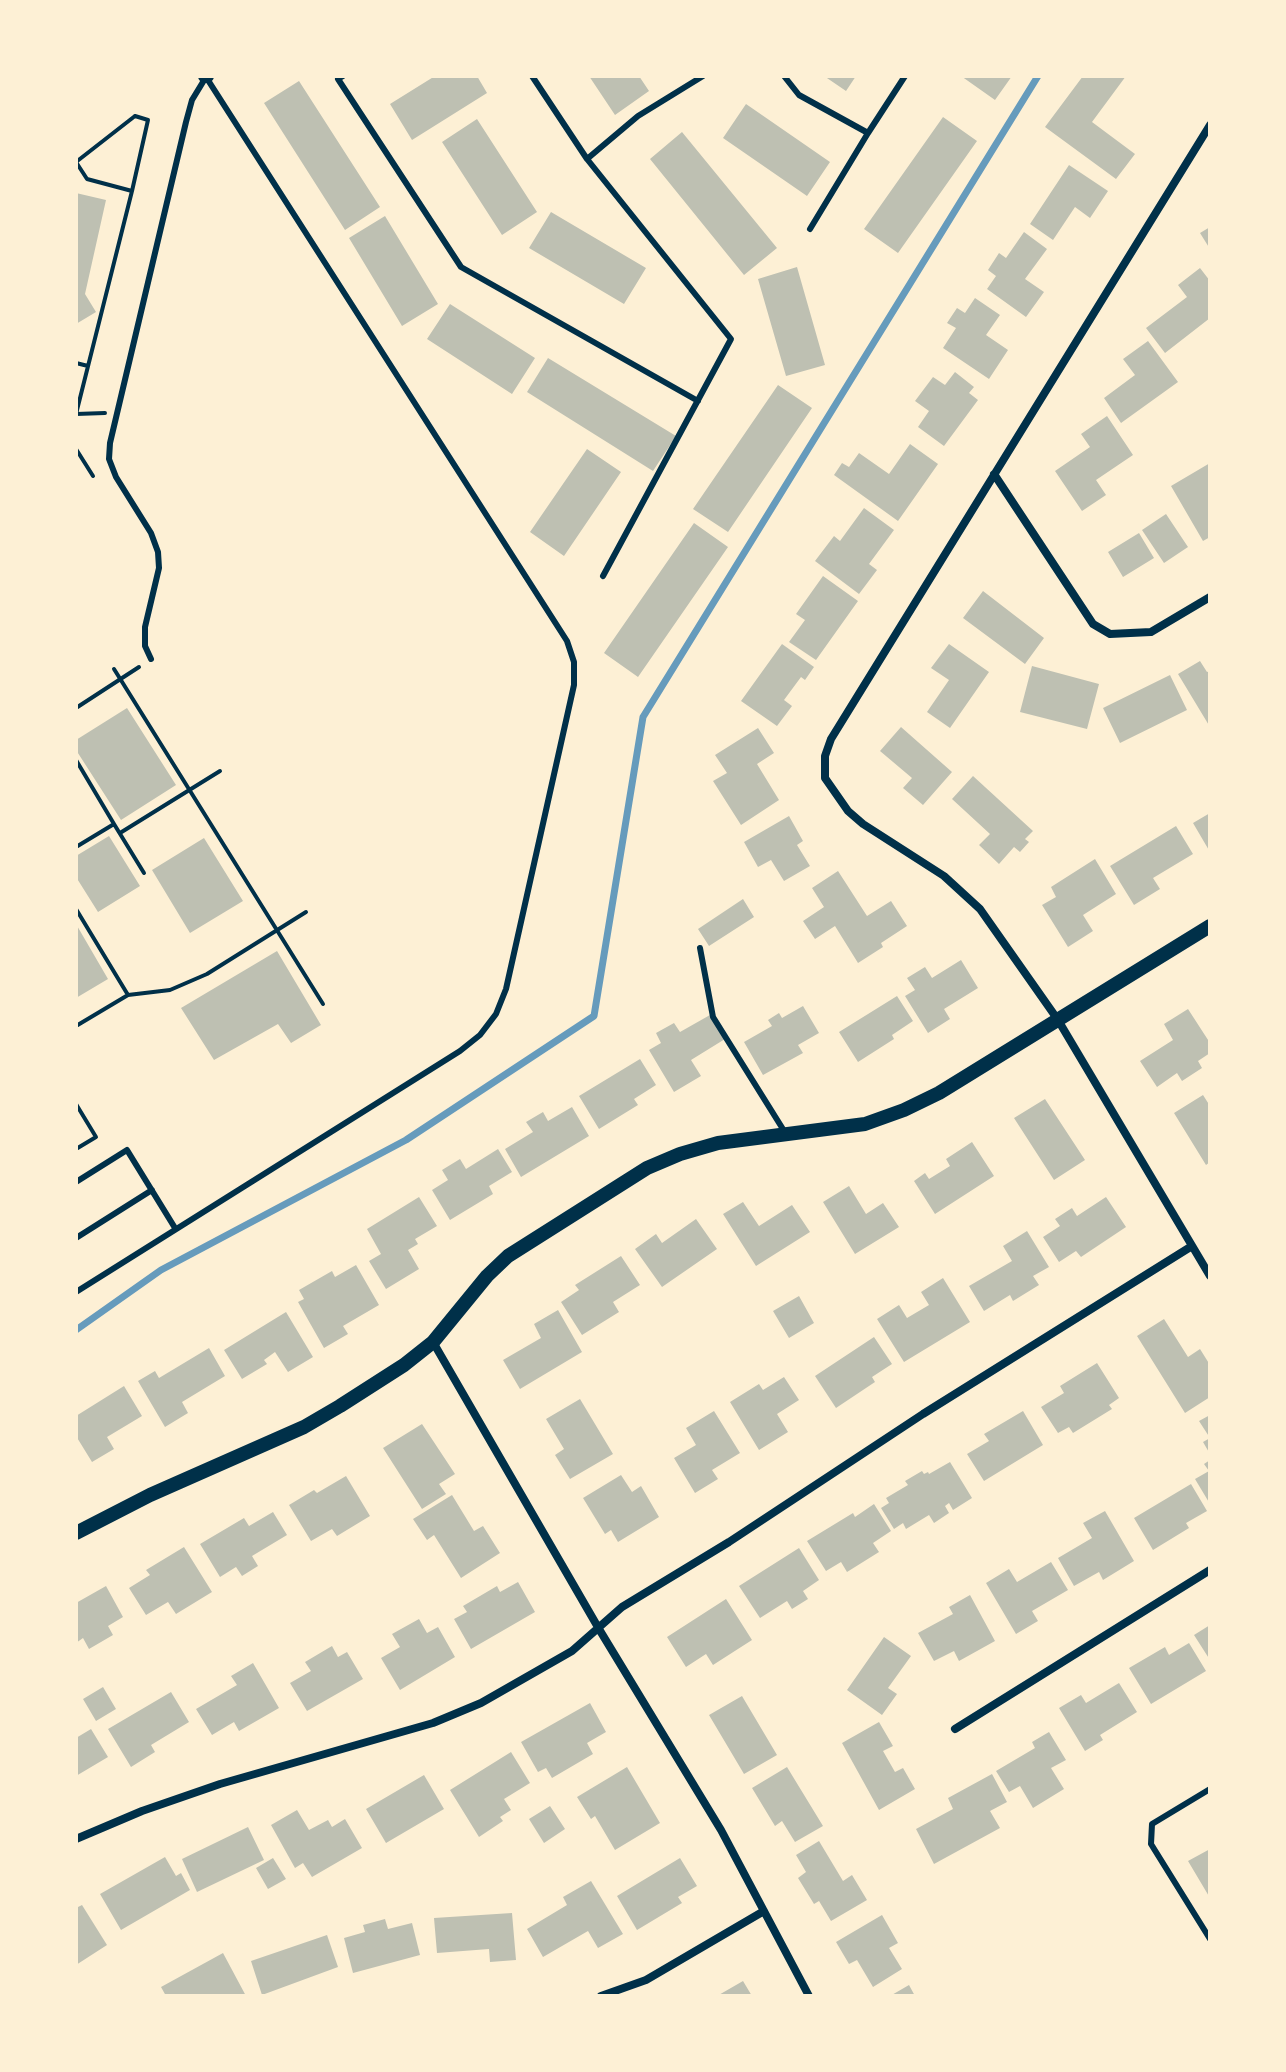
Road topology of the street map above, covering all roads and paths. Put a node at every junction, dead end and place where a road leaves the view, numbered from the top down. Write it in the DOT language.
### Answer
graph roads {
  1 [pos="206,76"];
  2 [pos="343,76"];
  3 [pos="532,76"];
  4 [pos="703,76"];
  5 [pos="784,76"];
  6 [pos="905,76"];
  7 [pos="1210,125"];
  8 [pos="868,133"];
  9 [pos="587,159"];
  10 [pos="76,162"];
  11 [pos="132,191"];
  12 [pos="810,229"];
  13 [pos="76,363"];
  14 [pos="88,366"];
  15 [pos="698,401"];
  16 [pos="116,413"];
  17 [pos="76,414"];
  18 [pos="76,427"];
  19 [pos="76,449"];
  20 [pos="994,474"];
  21 [pos="93,476"];
  22 [pos="603,576"];
  23 [pos="1210,597"];
  24 [pos="151,659"];
  25 [pos="114,669"];
  26 [pos="120,679"];
  27 [pos="76,708"];
  28 [pos="76,760"];
  29 [pos="220,771"];
  30 [pos="190,790"];
  31 [pos="114,824"];
  32 [pos="120,833"];
  33 [pos="76,847"];
  34 [pos="144,873"];
  35 [pos="76,909"];
  36 [pos="306,912"];
  37 [pos="1210,926"];
  38 [pos="277,930"];
  39 [pos="700,948"];
  40 [pos="128,995"];
  41 [pos="323,1004"];
  42 [pos="1058,1020"];
  43 [pos="76,1026"];
  44 [pos="76,1104"];
  45 [pos="786,1134"];
  46 [pos="76,1149"];
  47 [pos="76,1182"];
  48 [pos="152,1190"];
  49 [pos="175,1228"];
  50 [pos="76,1238"];
  51 [pos="1192,1246"];
  52 [pos="1210,1276"];
  53 [pos="76,1292"];
  54 [pos="433,1342"];
  55 [pos="76,1533"];
  56 [pos="1210,1570"];
  57 [pos="599,1629"];
  58 [pos="955,1729"];
  59 [pos="1210,1789"];
  60 [pos="76,1839"];
  61 [pos="764,1911"];
  62 [pos="1210,1939"];
  63 [pos="601,1996"];
  64 [pos="809,1996"];
  1 -- 16 [label="lane"];
  1 -- 49 [label="lane"];
  2 -- 15 [label="lane"];
  3 -- 9 [label="lane"];
  4 -- 9 [label="lane"];
  5 -- 8 [label="lane"];
  6 -- 8 [label="lane"];
  7 -- 20 [label="street"];
  8 -- 12 [label="lane"];
  9 -- 15 [label="lane"];
  10 -- 11 [label="path"];
  10 -- 11 [label="path"];
  11 -- 14 [label="path"];
  13 -- 14 [label="path"];
  14 -- 17 [label="path"];
  15 -- 22 [label="lane"];
  16 -- 17 [label="path"];
  16 -- 24 [label="lane"];
  17 -- 18 [label="path"];
  19 -- 21 [label="path"];
  20 -- 23 [label="street"];
  20 -- 42 [label="street"];
  24 -- 26 [label="path"];
  25 -- 26 [label="path"];
  26 -- 27 [label="path"];
  26 -- 30 [label="path"];
  28 -- 31 [label="path"];
  29 -- 30 [label="path"];
  30 -- 32 [label="path"];
  30 -- 38 [label="path"];
  31 -- 32 [label="path"];
  31 -- 33 [label="path"];
  32 -- 34 [label="path"];
  35 -- 40 [label="path"];
  36 -- 38 [label="path"];
  37 -- 42 [label="street"];
  38 -- 40 [label="path"];
  38 -- 41 [label="path"];
  39 -- 45 [label="lane"];
  40 -- 43 [label="path"];
  42 -- 45 [label="street"];
  42 -- 51 [label="street"];
  44 -- 46 [label="path"];
  45 -- 54 [label="street"];
  47 -- 48 [label="lane"];
  48 -- 49 [label="lane"];
  48 -- 50 [label="lane"];
  49 -- 53 [label="lane"];
  51 -- 52 [label="street"];
  51 -- 57 [label="street"];
  54 -- 55 [label="street"];
  54 -- 57 [label="street"];
  56 -- 58 [label="street"];
  57 -- 60 [label="street"];
  57 -- 61 [label="street"];
  59 -- 62 [label="lane"];
  61 -- 63 [label="street"];
  61 -- 64 [label="street"];
}
